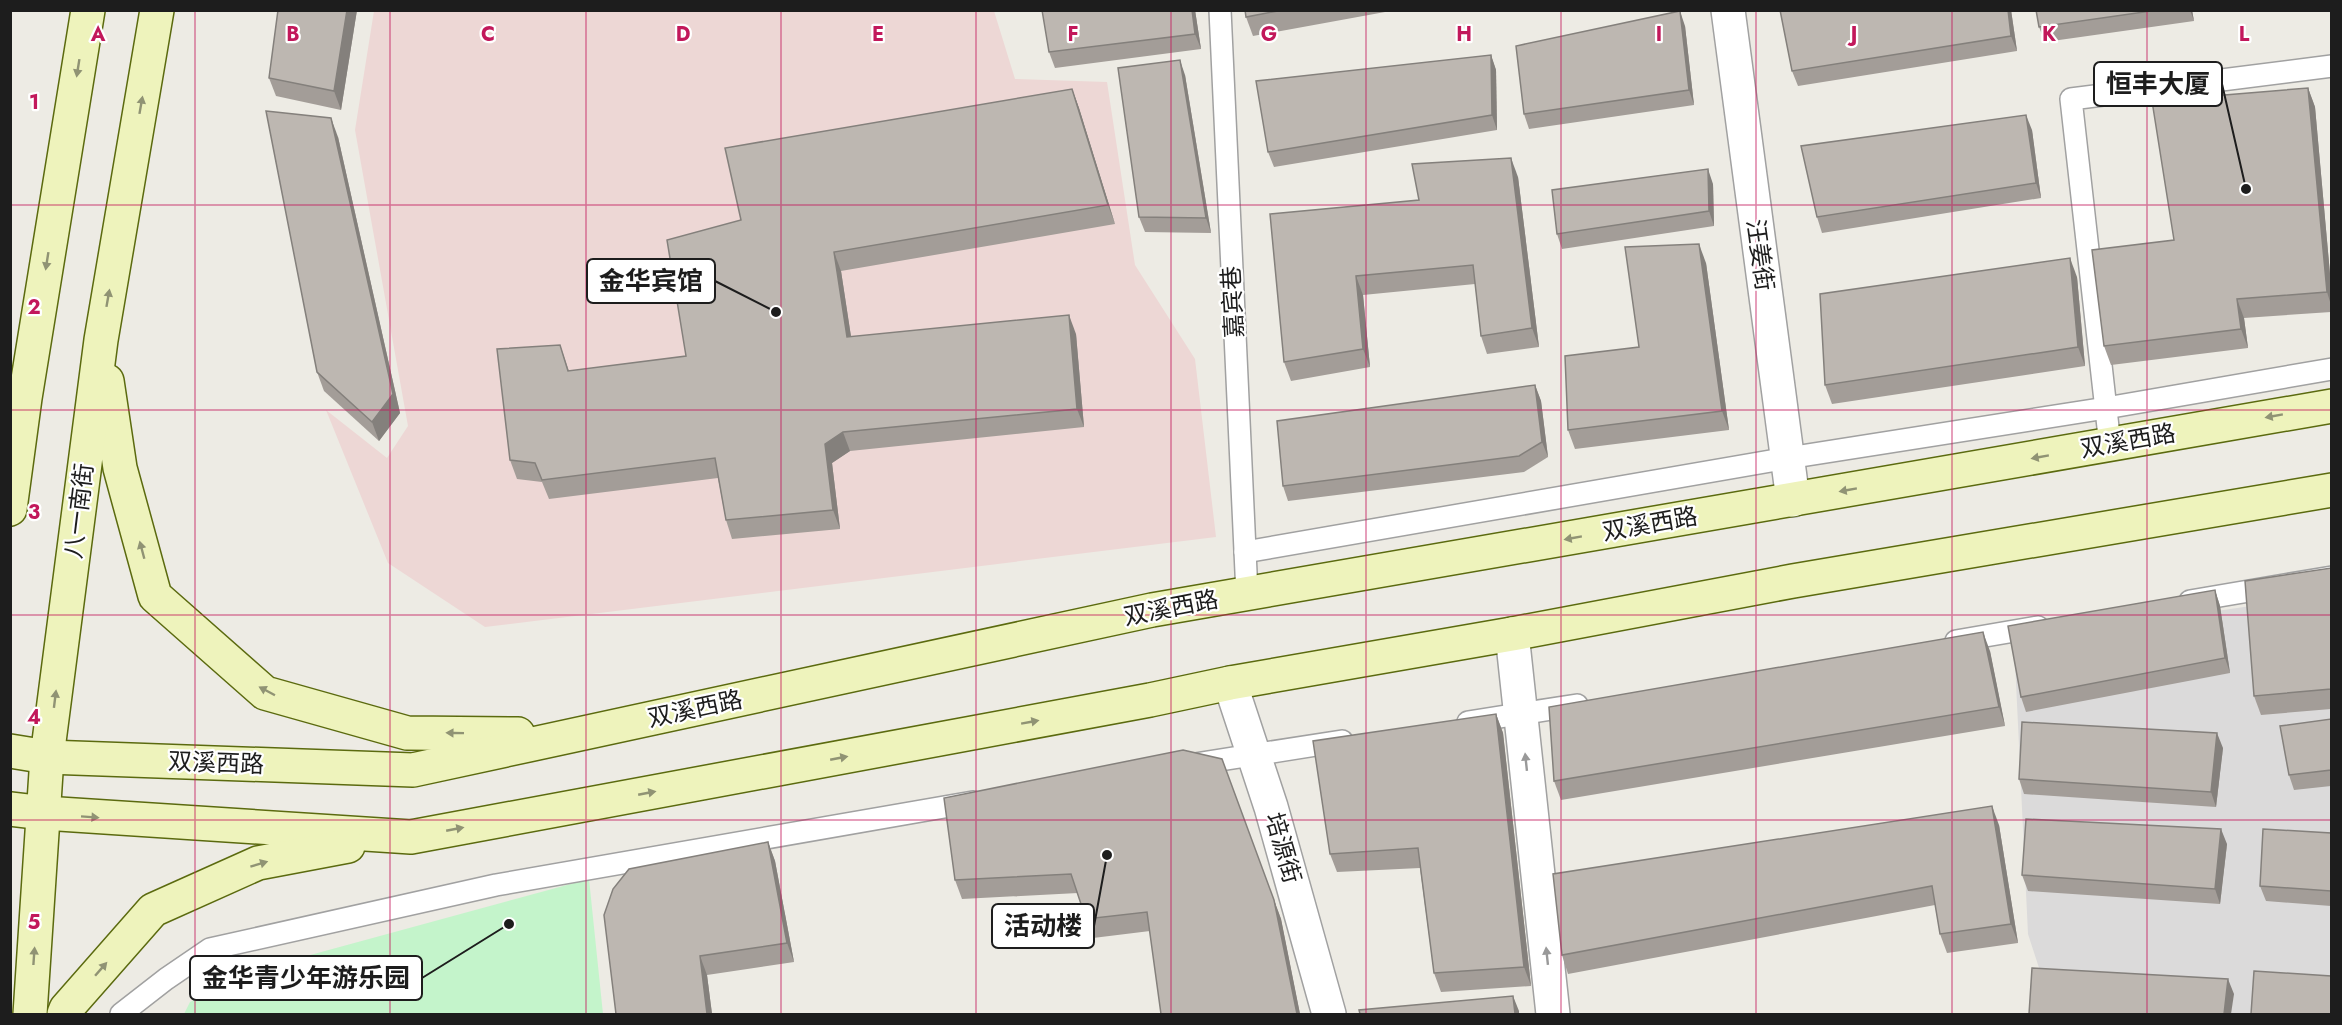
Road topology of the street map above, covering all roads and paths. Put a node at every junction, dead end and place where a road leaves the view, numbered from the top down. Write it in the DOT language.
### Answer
graph roads {
  1 [pos="88,10"];
  2 [pos="157,10"];
  3 [pos="1220,10"];
  4 [pos="1728,10"];
  5 [pos="2331,66"];
  6 [pos="101,340"];
  7 [pos="2331,369"];
  8 [pos="2331,406"];
  9 [pos="2106,408"];
  10 [pos="18,411"];
  11 [pos="2110,445"];
  12 [pos="1788,458"];
  13 [pos="2331,490"];
  14 [pos="1793,500"];
  15 [pos="10,509"];
  16 [pos="1245,552"];
  17 [pos="2331,577"];
  18 [pos="1247,594"];
  19 [pos="2170,604"];
  20 [pos="2055,624"];
  21 [pos="1512,634"];
  22 [pos="1940,644"];
  23 [pos="1230,683"];
  24 [pos="1602,701"];
  25 [pos="1521,715"];
  26 [pos="1451,725"];
  27 [pos="577,735"];
  28 [pos="1358,738"];
  29 [pos="10,751"];
  30 [pos="1254,754"];
  31 [pos="47,757"];
  32 [pos="1172,768"];
  33 [pos="997,798"];
  34 [pos="10,809"];
  35 [pos="44,813"];
  36 [pos="398,837"];
  37 [pos="30,1014"];
  38 [pos="64,1014"];
  39 [pos="121,1014"];
  40 [pos="1329,1014"];
  41 [pos="1553,1014"];
  1 -- 10 [label="main road, one-way"];
  6 -- 2 [label="main road, 八一南街, one-way"];
  3 -- 16 [label="lane, 嘉宾巷"];
  4 -- 12 [label="street, 汪姜街"];
  5 -- 9 [label="lane"];
  27 -- 6 [label="main road, one-way"];
  31 -- 6 [label="main road, 八一南街, one-way"];
  7 -- 9 [label="lane"];
  8 -- 11 [label="main road, 双溪西路, one-way"];
  9 -- 11 [label="lane"];
  9 -- 12 [label="lane"];
  10 -- 15 [label="main road"];
  11 -- 14 [label="main road, 双溪西路, one-way"];
  12 -- 14 [label="street, 汪姜街"];
  12 -- 16 [label="lane"];
  13 -- 21 [label="main road"];
  14 -- 18 [label="main road, 双溪西路, one-way"];
  16 -- 18 [label="lane, 嘉宾巷"];
  17 -- 19 [label="lane"];
  18 -- 27 [label="main road, 双溪西路"];
  20 -- 22 [label="lane"];
  21 -- 23 [label="main road"];
  21 -- 25 [label="street"];
  23 -- 30 [label="street, 培源街"];
  36 -- 23 [label="main road, one-way"];
  24 -- 25 [label="lane"];
  25 -- 26 [label="lane"];
  41 -- 25 [label="street, one-way"];
  27 -- 31 [label="main road, 双溪西路"];
  28 -- 30 [label="lane"];
  29 -- 31 [label="main road, 双溪西路"];
  30 -- 32 [label="lane"];
  30 -- 40 [label="street, 培源街"];
  31 -- 35 [label="main road, 八一南街"];
  33 -- 39 [label="lane"];
  34 -- 35 [label="main road"];
  35 -- 36 [label="main road, one-way"];
  37 -- 35 [label="main road, 八一南街, one-way"];
  38 -- 36 [label="main road, one-way"];
}
